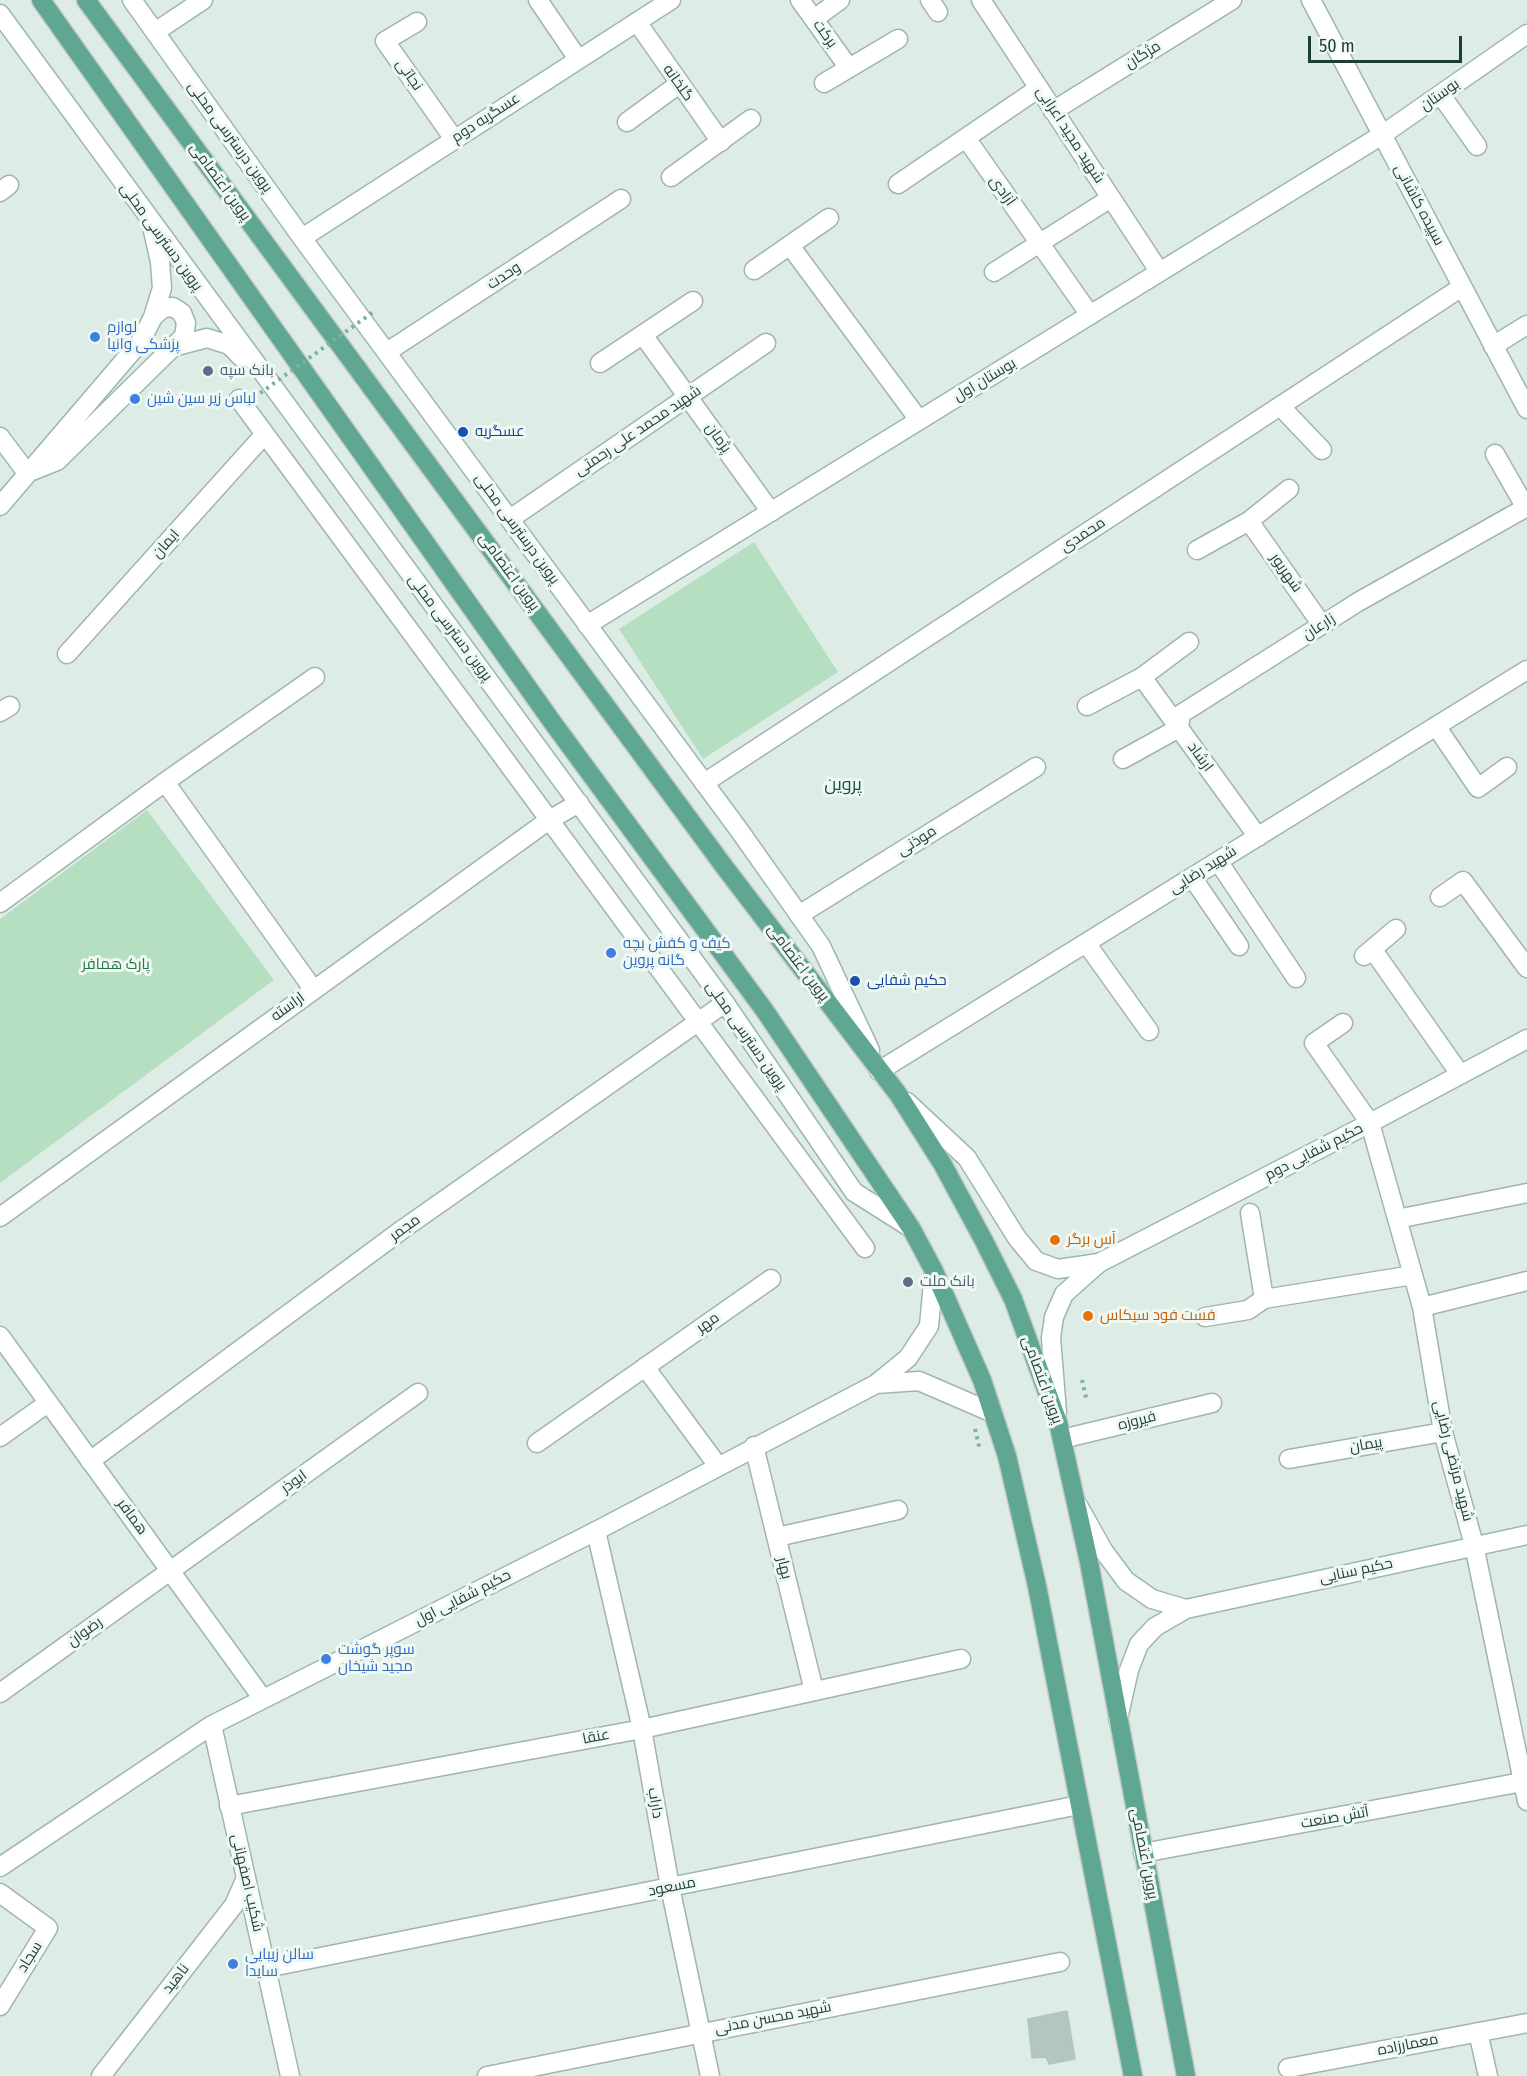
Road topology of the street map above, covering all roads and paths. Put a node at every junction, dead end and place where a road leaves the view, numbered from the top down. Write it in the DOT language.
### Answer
graph roads {
  1 [pos="41,0"];
  2 [pos="86,0"];
  3 [pos="132,0"];
  4 [pos="203,0"];
  5 [pos="538,0"];
  6 [pos="671,0"];
  7 [pos="800,0"];
  8 [pos="840,0"];
  9 [pos="981,0"];
  10 [pos="1232,0"];
  11 [pos="1311,0"];
  12 [pos="0,14"];
  13 [pos="814,19"];
  14 [pos="417,22"];
  15 [pos="637,22"];
  16 [pos="155,32"];
  17 [pos="1527,34"];
  18 [pos="897,39"];
  19 [pos="578,59"];
  20 [pos="849,68"];
  21 [pos="824,83"];
  22 [pos="679,84"];
  23 [pos="1039,88"];
  24 [pos="1441,95"];
  25 [pos="1053,111"];
  26 [pos="751,119"];
  27 [pos="627,122"];
  28 [pos="1382,135"];
  29 [pos="966,138"];
  30 [pos="454,139"];
  31 [pos="721,142"];
  32 [pos="1477,146"];
  33 [pos="671,177"];
  34 [pos="898,184"];
  35 [pos="1110,198"];
  36 [pos="621,200"];
  37 [pos="829,218"];
  38 [pos="151,224"];
  39 [pos="302,238"];
  40 [pos="1039,243"];
  41 [pos="791,247"];
  42 [pos="754,270"];
  43 [pos="1159,271"];
  44 [pos="994,272"];
  45 [pos="1462,287"];
  46 [pos="693,301"];
  47 [pos="376,310"];
  48 [pos="1090,315"];
  49 [pos="153,316"];
  50 [pos="1527,325"];
  51 [pos="643,335"];
  52 [pos="766,343"];
  53 [pos="1493,346"];
  54 [pos="173,347"];
  55 [pos="387,352"];
  56 [pos="600,363"];
  57 [pos="269,384"];
  58 [pos="688,397"];
  59 [pos="243,401"];
  60 [pos="1280,406"];
  61 [pos="1527,409"];
  62 [pos="919,420"];
  63 [pos="264,435"];
  64 [pos="0,437"];
  65 [pos="1322,450"];
  66 [pos="1495,454"];
  67 [pos="27,473"];
  68 [pos="1290,489"];
  69 [pos="0,506"];
  70 [pos="1526,507"];
  71 [pos="771,512"];
  72 [pos="510,519"];
  73 [pos="1250,521"];
  74 [pos="1197,550"];
  75 [pos="587,625"];
  76 [pos="1322,625"];
  77 [pos="1189,642"];
  78 [pos="67,654"];
  79 [pos="1527,670"];
  80 [pos="315,677"];
  81 [pos="1142,677"];
  82 [pos="1087,706"];
  83 [pos="1436,726"];
  84 [pos="1179,728"];
  85 [pos="1124,759"];
  86 [pos="1036,767"];
  87 [pos="1507,767"];
  88 [pos="165,782"];
  89 [pos="704,783"];
  90 [pos="579,803"];
  91 [pos="549,820"];
  92 [pos="1258,837"];
  93 [pos="1218,861"];
  94 [pos="1192,877"];
  95 [pos="1440,897"];
  96 [pos="0,903"];
  97 [pos="799,915"];
  98 [pos="1396,929"];
  99 [pos="1086,943"];
  100 [pos="1239,946"];
  101 [pos="1527,969"];
  102 [pos="1296,978"];
  103 [pos="313,989"];
  104 [pos="725,1003"];
  105 [pos="699,1023"];
  106 [pos="1343,1023"];
  107 [pos="1149,1031"];
  108 [pos="1527,1039"];
  109 [pos="879,1071"];
  110 [pos="1460,1074"];
  111 [pos="898,1094"];
  112 [pos="1370,1123"];
  113 [pos="1527,1193"];
  114 [pos="1250,1214"];
  115 [pos="0,1217"];
  116 [pos="1397,1219"];
  117 [pos="911,1228"];
  118 [pos="865,1248"];
  119 [pos="1099,1263"];
  120 [pos="934,1271"];
  121 [pos="771,1279"];
  122 [pos="1527,1281"];
  123 [pos="1417,1290"];
  124 [pos="1264,1299"];
  125 [pos="1205,1317"];
  126 [pos="0,1336"];
  127 [pos="645,1367"];
  128 [pos="1082,1380"];
  129 [pos="876,1384"];
  130 [pos="418,1393"];
  131 [pos="48,1402"];
  132 [pos="1087,1402"];
  133 [pos="1212,1403"];
  134 [pos="993,1413"];
  135 [pos="975,1429"];
  136 [pos="1060,1431"];
  137 [pos="1443,1432"];
  138 [pos="0,1437"];
  139 [pos="537,1443"];
  140 [pos="754,1446"];
  141 [pos="980,1450"];
  142 [pos="1289,1459"];
  143 [pos="90,1461"];
  144 [pos="718,1466"];
  145 [pos="1076,1500"];
  146 [pos="898,1510"];
  147 [pos="596,1531"];
  148 [pos="1527,1535"];
  149 [pos="777,1537"];
  150 [pos="1474,1545"];
  151 [pos="170,1571"];
  152 [pos="1186,1609"];
  153 [pos="961,1659"];
  154 [pos="814,1691"];
  155 [pos="0,1693"];
  156 [pos="263,1699"];
  157 [pos="1118,1719"];
  158 [pos="212,1725"];
  159 [pos="642,1729"];
  160 [pos="1525,1782"];
  161 [pos="1527,1801"];
  162 [pos="1079,1805"];
  163 [pos="230,1806"];
  164 [pos="1143,1853"];
  165 [pos="0,1867"];
  166 [pos="246,1878"];
  167 [pos="670,1887"];
  168 [pos="0,1893"];
  169 [pos="1060,1962"];
  170 [pos="266,1968"];
  171 [pos="0,2006"];
  172 [pos="1527,2023"];
  173 [pos="702,2032"];
  174 [pos="1478,2032"];
  175 [pos="1288,2068"];
  176 [pos="100,2076"];
  177 [pos="290,2076"];
  178 [pos="487,2076"];
  179 [pos="710,2076"];
  180 [pos="1133,2076"];
  181 [pos="1186,2076"];
  182 [pos="1488,2076"];
  1 -- 117 [label="main road"];
  2 -- 109 [label="main road, پروین اعتصامی"];
  3 -- 16 [label="street, پروین درسترسی محلی"];
  4 -- 16 [label="street"];
  5 -- 19 [label="street"];
  6 -- 15 [label="street, عسگریه دوم"];
  7 -- 13 [label="street, برکت"];
  8 -- 13 [label="street"];
  9 -- 23 [label="street, شهید مجید اعرابی"];
  10 -- 25 [label="street, مژگان"];
  11 -- 28 [label="street, سپیده کاشانی"];
  12 -- 38 [label="street, پروین دسترسی محلی"];
  13 -- 20 [label="street, برکت"];
  14 -- 30 [label="street, نجاتی"];
  15 -- 19 [label="street, عسگریه دوم"];
  15 -- 22 [label="street, گلخانه"];
  16 -- 39 [label="street, پروین درسترسی محلی"];
  17 -- 24 [label="street, بوستان"];
  18 -- 20 [label="street"];
  19 -- 30 [label="street, عسگریه دوم"];
  20 -- 21 [label="street"];
  22 -- 27 [label="street"];
  22 -- 31 [label="street, گلخانه"];
  23 -- 25 [label="street, شهید مجید اعرابی"];
  23 -- 29 [label="street"];
  24 -- 28 [label="street, بوستان"];
  24 -- 32 [label="street"];
  25 -- 35 [label="street, شهید مجید اعرابی"];
  26 -- 31 [label="street"];
  28 -- 43 [label="street, بوستان اول"];
  28 -- 45 [label="street, سپیده کاشانی"];
  29 -- 34 [label="street"];
  29 -- 40 [label="street, آزادی"];
  30 -- 39 [label="street, عسگریه دوم"];
  31 -- 33 [label="street"];
  35 -- 40 [label="street"];
  35 -- 43 [label="street, شهید مجید اعرابی"];
  36 -- 55 [label="street, وحدت"];
  37 -- 41 [label="street"];
  38 -- 49 [label="street"];
  38 -- 57 [label="street, پروین دسترسی محلی"];
  39 -- 55 [label="street, پروین درسترسی محلی"];
  40 -- 44 [label="street"];
  40 -- 48 [label="street, آزادی"];
  41 -- 42 [label="street"];
  41 -- 62 [label="street"];
  43 -- 48 [label="street, بوستان اول"];
  45 -- 53 [label="street, سپیده کاشانی"];
  45 -- 60 [label="street, محمدی"];
  46 -- 51 [label="street"];
  47 -- 59 [label="path, bridge"];
  48 -- 62 [label="street, بوستان اول"];
  49 -- 54 [label="street"];
  49 -- 67 [label="street"];
  50 -- 53 [label="street"];
  51 -- 56 [label="street"];
  51 -- 58 [label="street, پژمان"];
  52 -- 58 [label="street, شهید محمد علی رحمتی"];
  53 -- 61 [label="street, سپیده کاشانی"];
  54 -- 57 [label="street"];
  54 -- 67 [label="street"];
  55 -- 72 [label="street, پروین درسترسی محلی"];
  57 -- 90 [label="street, پروین دسترسی محلی"];
  58 -- 71 [label="street, پژمان"];
  58 -- 72 [label="street, شهید محمد علی رحمتی"];
  59 -- 63 [label="street"];
  60 -- 65 [label="street"];
  60 -- 89 [label="street, محمدی"];
  62 -- 71 [label="street, بوستان اول"];
  63 -- 78 [label="street, ایمان"];
  63 -- 91 [label="street"];
  64 -- 67 [label="street"];
  66 -- 70 [label="street"];
  67 -- 69 [label="street"];
  68 -- 73 [label="street"];
  70 -- 76 [label="street, زارعان"];
  71 -- 75 [label="street, بوستان اول"];
  72 -- 75 [label="street, پروین درسترسی محلی"];
  73 -- 74 [label="street"];
  73 -- 76 [label="street, شهریور"];
  75 -- 89 [label="street, پروین درسترسی محلی"];
  76 -- 84 [label="street, زارعان"];
  77 -- 81 [label="street"];
  79 -- 83 [label="street, شهید رضایی"];
  80 -- 88 [label="street"];
  81 -- 82 [label="street"];
  81 -- 84 [label="street, ارشاد"];
  83 -- 87 [label="street"];
  83 -- 92 [label="street, شهید رضایی"];
  84 -- 85 [label="street, زارعان"];
  84 -- 92 [label="street, ارشاد"];
  86 -- 97 [label="street, موذنی"];
  88 -- 96 [label="street"];
  88 -- 103 [label="street"];
  89 -- 97 [label="street, پروین درسترسی محلی"];
  90 -- 91 [label="street, اراسته"];
  90 -- 104 [label="street, پروین دسترسی محلی"];
  91 -- 103 [label="street, اراسته"];
  91 -- 105 [label="street"];
  92 -- 93 [label="street, شهید رضایی"];
  93 -- 94 [label="street, شهید رضایی"];
  93 -- 102 [label="street"];
  94 -- 99 [label="street, شهید رضایی"];
  94 -- 100 [label="street"];
  95 -- 101 [label="street"];
  97 -- 109 [label="street, پروین درسترسی محلی"];
  98 -- 110 [label="street"];
  99 -- 107 [label="street"];
  99 -- 109 [label="street, شهید رضایی"];
  103 -- 115 [label="street, اراسته"];
  104 -- 105 [label="street, مجمر"];
  104 -- 117 [label="street, پروین دسترسی محلی"];
  105 -- 118 [label="street"];
  105 -- 143 [label="street, مجمر"];
  106 -- 112 [label="street, شهید مرتضی رضایی"];
  108 -- 110 [label="street, حکیم شفایی دوم"];
  109 -- 111 [label="main road, پروین اعتصامی"];
  110 -- 112 [label="street, حکیم شفایی دوم"];
  111 -- 119 [label="street"];
  111 -- 136 [label="main road, پروین اعتصامی"];
  112 -- 116 [label="street, شهید مرتضی رضایی"];
  112 -- 119 [label="street, حکیم شفایی دوم"];
  113 -- 116 [label="street"];
  114 -- 124 [label="street"];
  116 -- 123 [label="street, شهید مرتضی رضایی"];
  117 -- 120 [label="main road"];
  119 -- 136 [label="street"];
  120 -- 129 [label="street"];
  120 -- 134 [label="main road"];
  121 -- 127 [label="street, مهر"];
  122 -- 123 [label="street"];
  123 -- 124 [label="street"];
  123 -- 137 [label="street, شهید مرتضی رضایی"];
  124 -- 125 [label="street"];
  126 -- 131 [label="street, همافر"];
  127 -- 139 [label="street, مهر"];
  127 -- 144 [label="street"];
  128 -- 132 [label="path"];
  129 -- 134 [label="street"];
  129 -- 140 [label="street, حکیم شفایی اول"];
  130 -- 151 [label="street, ابوذر"];
  131 -- 138 [label="street"];
  131 -- 143 [label="street, همافر"];
  133 -- 136 [label="street, فیروزه"];
  134 -- 162 [label="main road"];
  135 -- 141 [label="path"];
  136 -- 145 [label="main road, پروین اعتصامی"];
  137 -- 142 [label="street, پیمان"];
  137 -- 150 [label="street, شهید مرتضی رضایی"];
  140 -- 144 [label="street, حکیم شفایی اول"];
  140 -- 149 [label="street, بهار"];
  143 -- 151 [label="street, همافر"];
  144 -- 147 [label="street, حکیم شفایی اول"];
  145 -- 152 [label="street"];
  145 -- 157 [label="main road, پروین اعتصامی"];
  146 -- 149 [label="street"];
  147 -- 156 [label="street, حکیم شفایی اول"];
  147 -- 159 [label="street, داراب"];
  148 -- 150 [label="street, حکیم سنایی"];
  149 -- 154 [label="street, بهار"];
  150 -- 152 [label="street, حکیم سنایی"];
  150 -- 160 [label="street, شهید مرتضی رضایی"];
  151 -- 155 [label="street, رضوان"];
  151 -- 156 [label="street, همافر"];
  152 -- 157 [label="street"];
  153 -- 154 [label="street, عنقا"];
  154 -- 159 [label="street, عنقا"];
  156 -- 158 [label="street, حکیم شفایی اول"];
  157 -- 164 [label="main road, پروین اعتصامی"];
  158 -- 163 [label="street, شکیب اصفهانی"];
  158 -- 165 [label="street, حکیم شفایی اول"];
  159 -- 163 [label="street, عنقا"];
  159 -- 167 [label="street, داراب"];
  160 -- 161 [label="street, شهید مرتضی رضایی"];
  160 -- 164 [label="street, آتش صنعت"];
  162 -- 167 [label="street, مسعود"];
  162 -- 180 [label="main road"];
  163 -- 166 [label="street, شکیب اصفهانی"];
  164 -- 181 [label="main road, پروین اعتصامی"];
  166 -- 170 [label="street, شکیب اصفهانی"];
  166 -- 176 [label="street, ناهید"];
  167 -- 170 [label="street, مسعود"];
  167 -- 173 [label="street, داراب"];
  168 -- 171 [label="street, سجاد"];
  169 -- 173 [label="street, شهید محسن مدنی"];
  170 -- 177 [label="street, شکیب اصفهانی"];
  172 -- 174 [label="street, معمارزاده"];
  173 -- 178 [label="street, شهید محسن مدنی"];
  173 -- 179 [label="street, داراب"];
  174 -- 175 [label="street, معمارزاده"];
  174 -- 182 [label="street"];
}
